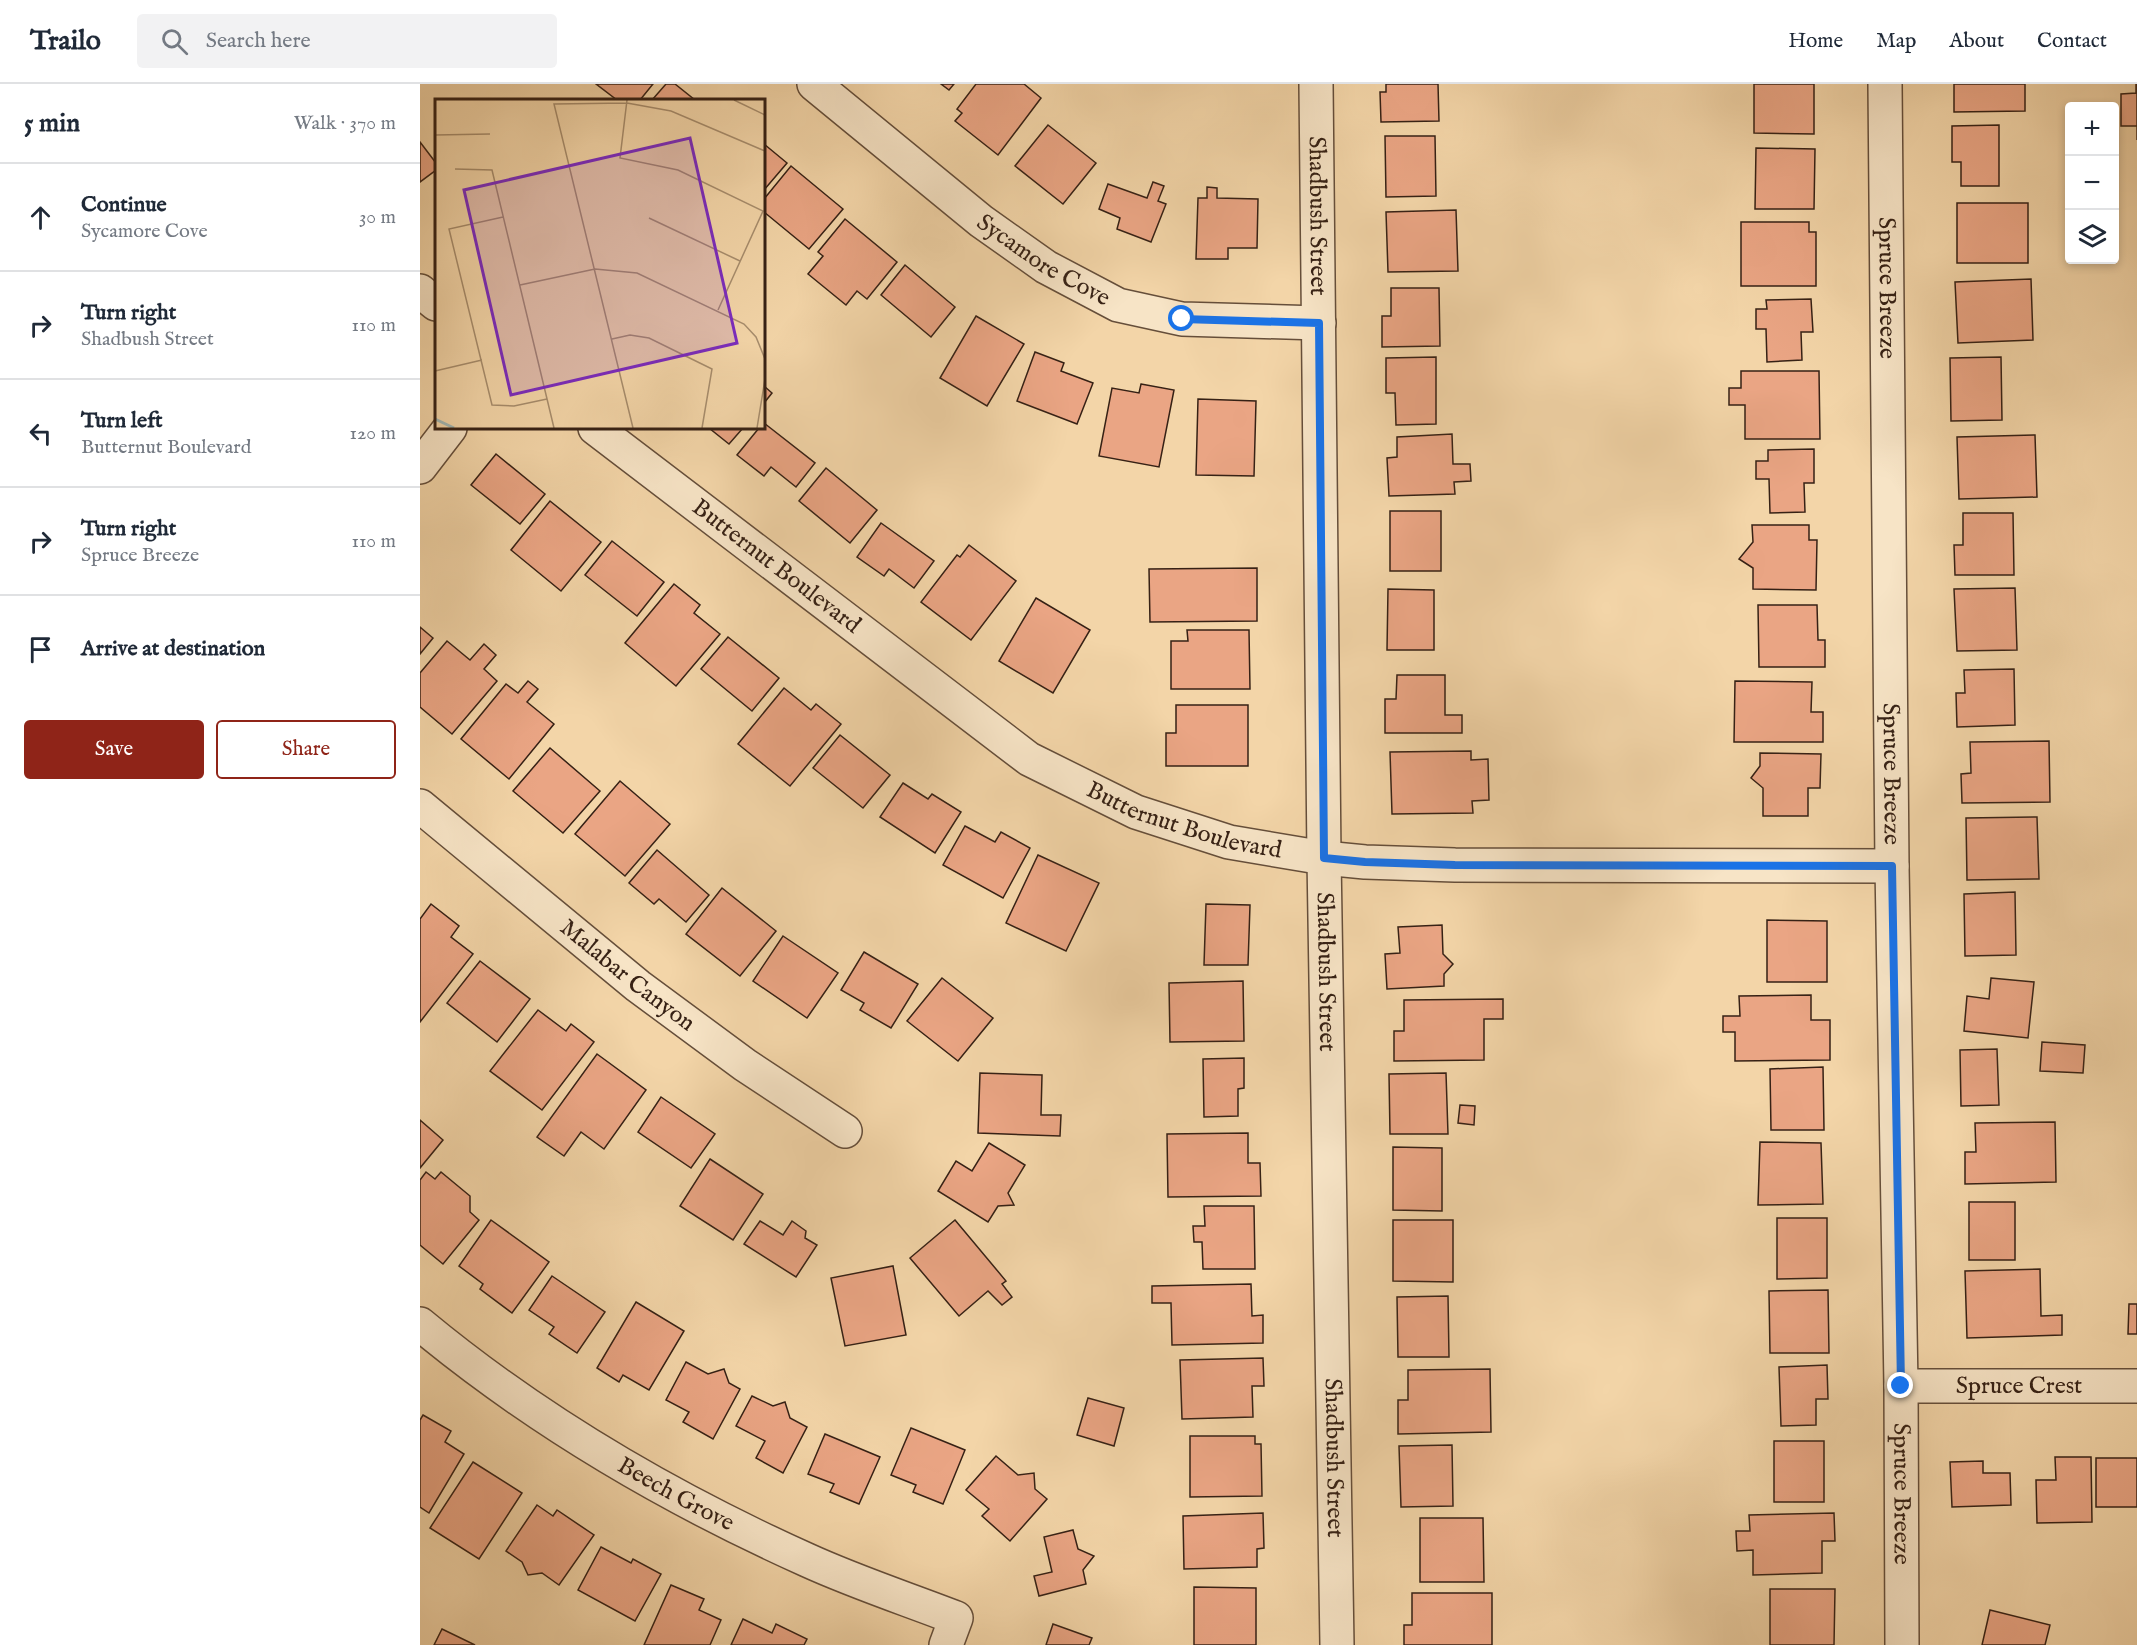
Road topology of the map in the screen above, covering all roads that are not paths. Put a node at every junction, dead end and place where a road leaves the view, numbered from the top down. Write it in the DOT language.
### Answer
graph roads {
  1 [pos="814,84"];
  2 [pos="1316,84"];
  3 [pos="1885,84"];
  4 [pos="420,291"];
  5 [pos="435,303"];
  6 [pos="1319,323"];
  7 [pos="449,429"];
  8 [pos="596,429"];
  9 [pos="420,467"];
  10 [pos="420,806"];
  11 [pos="1324,858"];
  12 [pos="1892,866"];
  13 [pos="845,1131"];
  14 [pos="420,1324"];
  15 [pos="1901,1386"];
  16 [pos="2137,1386"];
  17 [pos="951,1631"];
  18 [pos="1337,1645"];
  19 [pos="1902,1645"];
  1 -- 6 [label="street, Sycamore Cove"];
  2 -- 6 [label="street, Shadbush Street"];
  3 -- 12 [label="street, Spruce Breeze"];
  4 -- 5 [label="street"];
  6 -- 11 [label="street, Shadbush Street"];
  7 -- 9 [label="street"];
  8 -- 11 [label="street, Butternut Boulevard"];
  10 -- 13 [label="street, Malabar Canyon"];
  11 -- 12 [label="street, Butternut Boulevard"];
  11 -- 18 [label="street, Shadbush Street"];
  12 -- 15 [label="street, Spruce Breeze"];
  14 -- 17 [label="street, Beech Grove"];
  15 -- 16 [label="street, Spruce Crest"];
  15 -- 19 [label="street, Spruce Breeze"];
}
